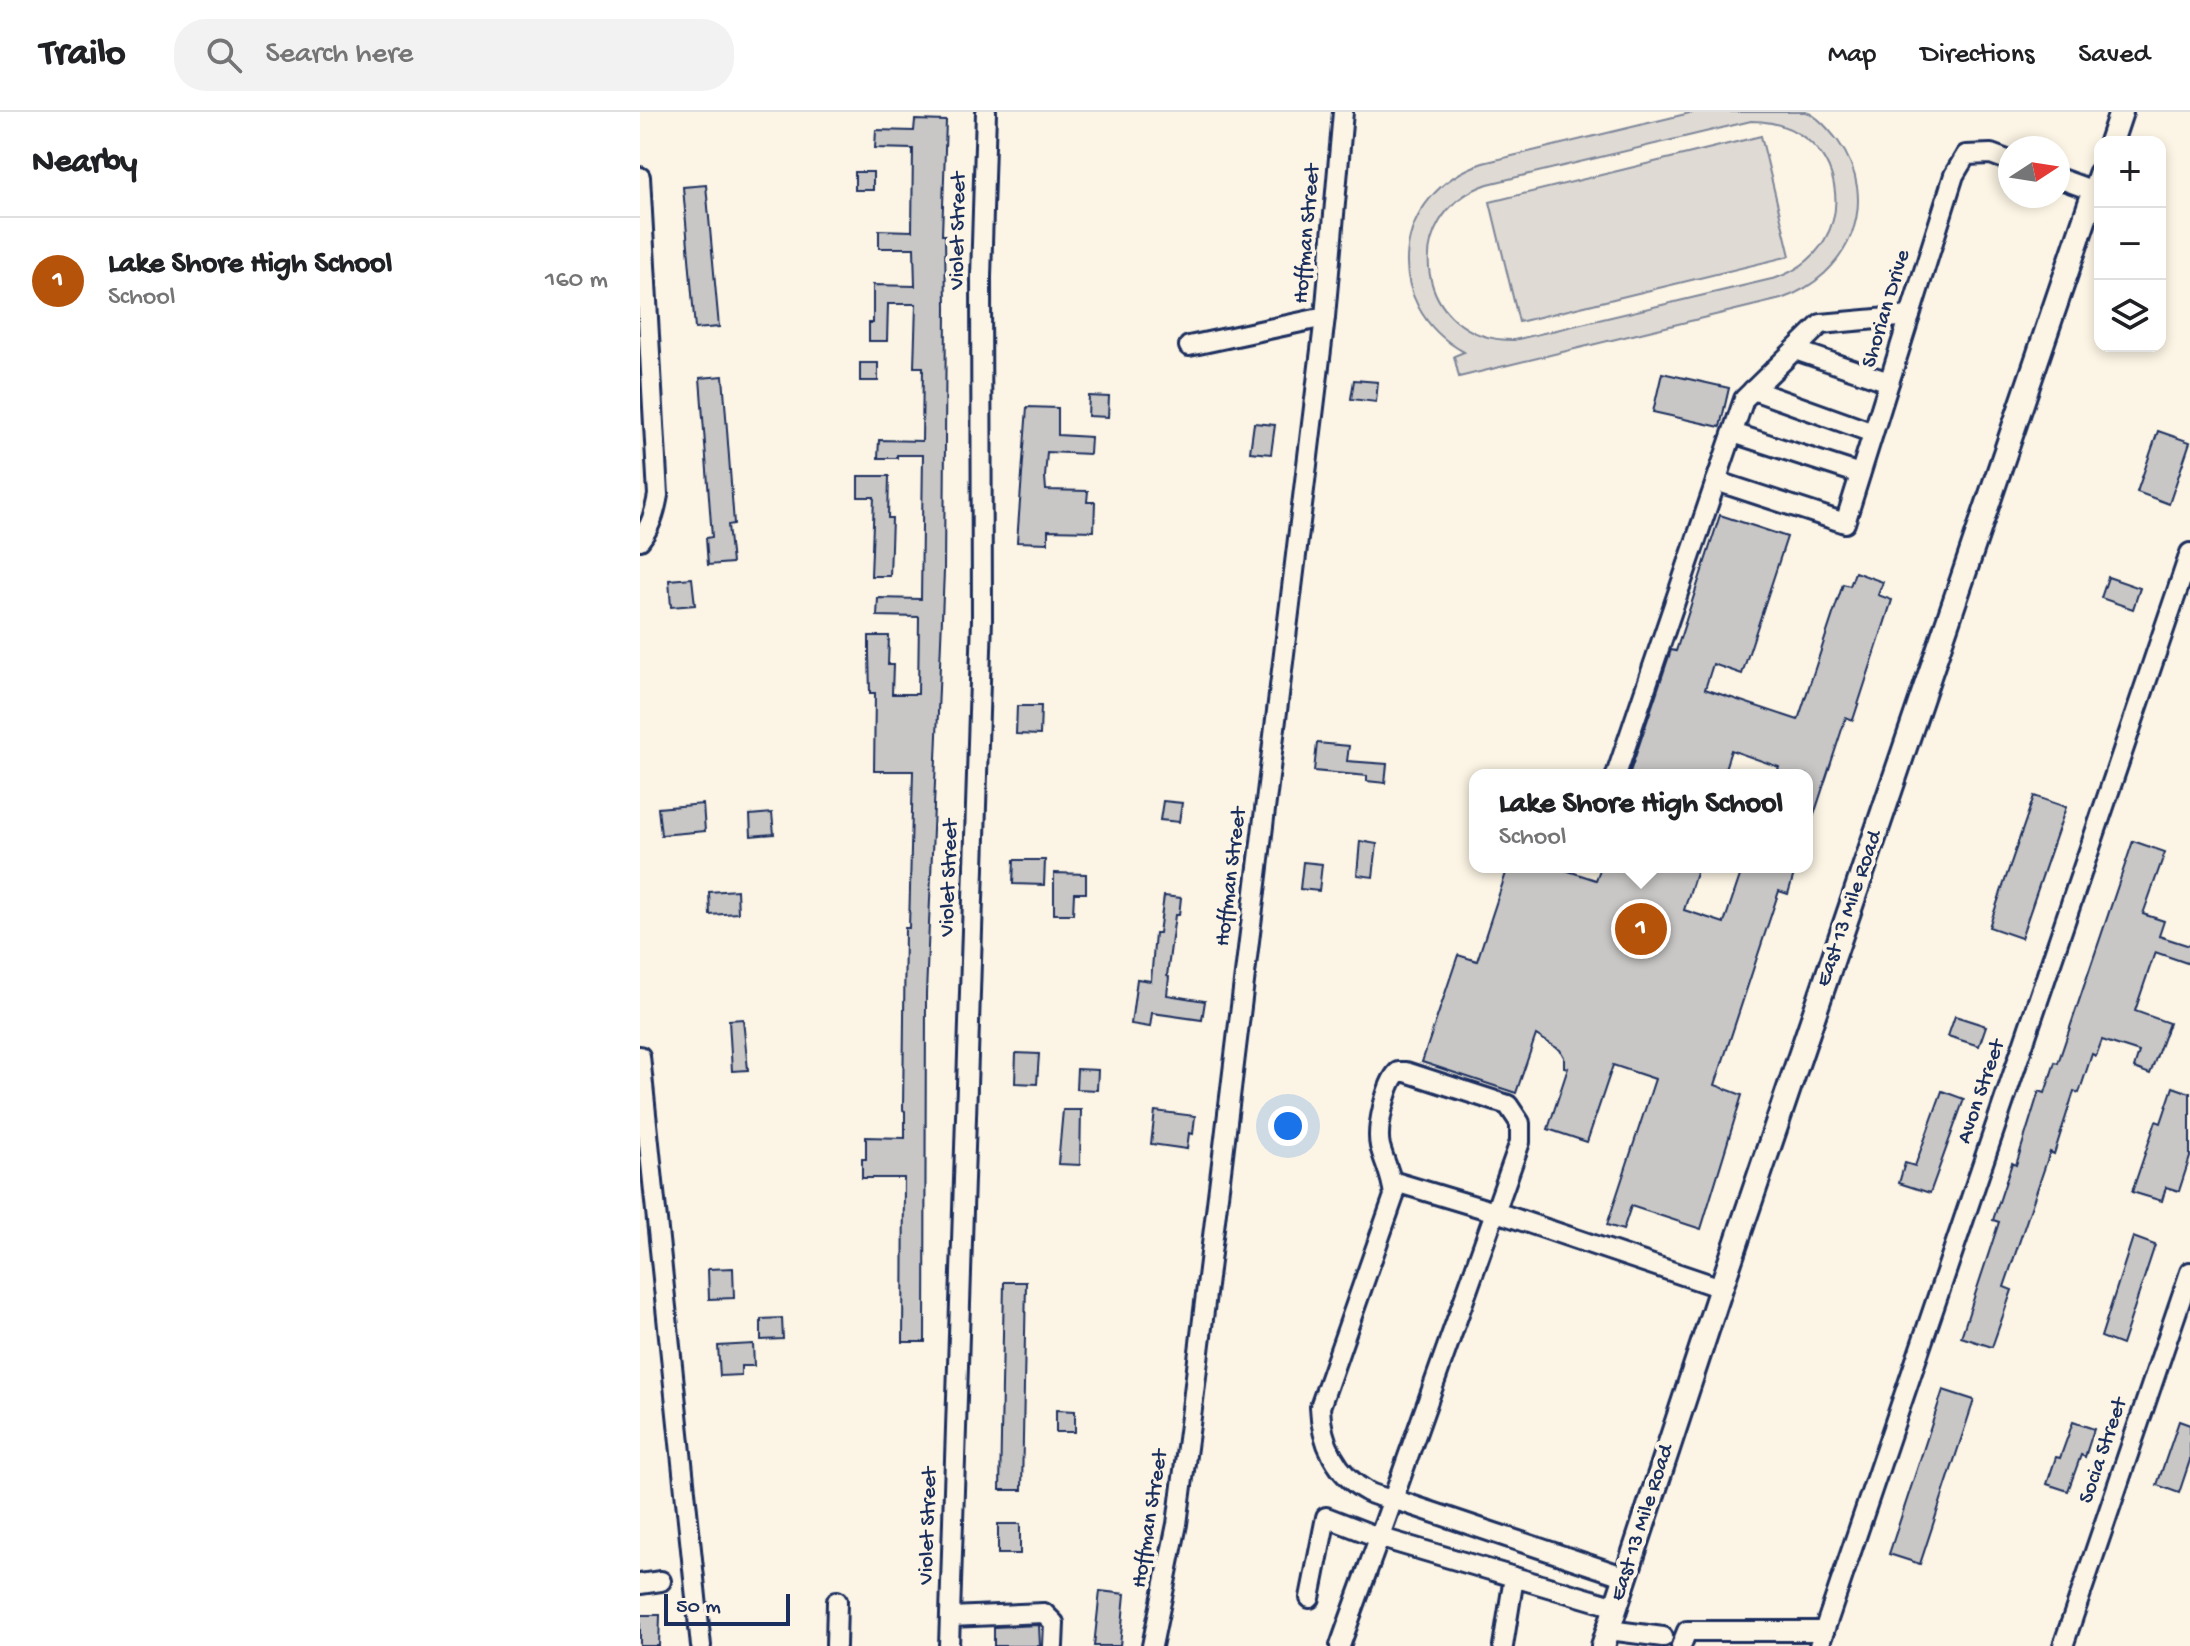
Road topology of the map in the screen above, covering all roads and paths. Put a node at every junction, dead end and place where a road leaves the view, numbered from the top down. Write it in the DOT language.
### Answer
graph roads {
  1 [pos="986,112"];
  2 [pos="1343,112"];
  3 [pos="2121,112"];
  4 [pos="2113,136"];
  5 [pos="1998,157"];
  6 [pos="640,177"];
  7 [pos="2070,179"];
  8 [pos="2094,182"];
  9 [pos="2094,191"];
  10 [pos="1910,316"];
  11 [pos="1325,317"];
  12 [pos="1189,346"];
  13 [pos="1795,350"];
  14 [pos="1889,382"];
  15 [pos="1753,390"];
  16 [pos="1733,433"];
  17 [pos="1873,433"];
  18 [pos="1860,474"];
  19 [pos="1716,481"];
  20 [pos="640,540"];
  21 [pos="2190,553"];
  22 [pos="1618,769"];
  23 [pos="640,1056"];
  24 [pos="1392,1181"];
  25 [pos="1496,1212"];
  26 [pos="2190,1272"];
  27 [pos="1721,1288"];
  28 [pos="1393,1499"];
  29 [pos="1378,1537"];
  30 [pos="1514,1577"];
  31 [pos="1626,1577"];
  32 [pos="661,1581"];
  33 [pos="640,1584"];
  34 [pos="1310,1598"];
  35 [pos="837,1601"];
  36 [pos="1616,1607"];
  37 [pos="950,1617"];
  38 [pos="1663,1637"];
  39 [pos="1606,1638"];
  40 [pos="1822,1638"];
  41 [pos="701,1646"];
  42 [pos="836,1646"];
  43 [pos="949,1646"];
  44 [pos="1053,1646"];
  45 [pos="1152,1646"];
  46 [pos="1340,1646"];
  47 [pos="1503,1646"];
  48 [pos="1681,1646"];
  49 [pos="2063,1646"];
  1 -- 37 [label="street, Violet Street"];
  2 -- 11 [label="street, Hoffman Street"];
  3 -- 4 [label="main road"];
  5 -- 10 [label="street, Shorian Drive"];
  6 -- 20 [label="street"];
  7 -- 8 [label="street"];
  9 -- 27 [label="main road, East 13 Mile Road"];
  10 -- 13 [label="street"];
  10 -- 14 [label="street, Shorian Drive"];
  11 -- 12 [label="street"];
  11 -- 45 [label="street, Hoffman Street"];
  13 -- 14 [label="street"];
  13 -- 15 [label="street"];
  14 -- 17 [label="street, Shorian Drive"];
  15 -- 16 [label="street"];
  15 -- 17 [label="street"];
  16 -- 18 [label="street"];
  16 -- 19 [label="street"];
  17 -- 18 [label="street, Shorian Drive"];
  18 -- 19 [label="street, Shorian Drive"];
  19 -- 22 [label="street"];
  21 -- 40 [label="street, Avon Street"];
  23 -- 41 [label="street"];
  24 -- 25 [label="street"];
  24 -- 25 [label="street"];
  24 -- 28 [label="street"];
  25 -- 27 [label="street"];
  25 -- 28 [label="street"];
  26 -- 49 [label="street, Socia Street"];
  27 -- 31 [label="main road, East 13 Mile Road"];
  28 -- 29 [label="street"];
  28 -- 31 [label="street"];
  29 -- 30 [label="street"];
  29 -- 34 [label="street"];
  29 -- 46 [label="street"];
  30 -- 36 [label="street"];
  30 -- 47 [label="street"];
  31 -- 36 [label="main road, East 13 Mile Road"];
  32 -- 33 [label="street"];
  35 -- 42 [label="street"];
  36 -- 39 [label="main road, East 13 Mile Road"];
  37 -- 43 [label="street, Violet Street"];
  37 -- 44 [label="street"];
  38 -- 39 [label="street"];
  40 -- 48 [label="street"];
}
